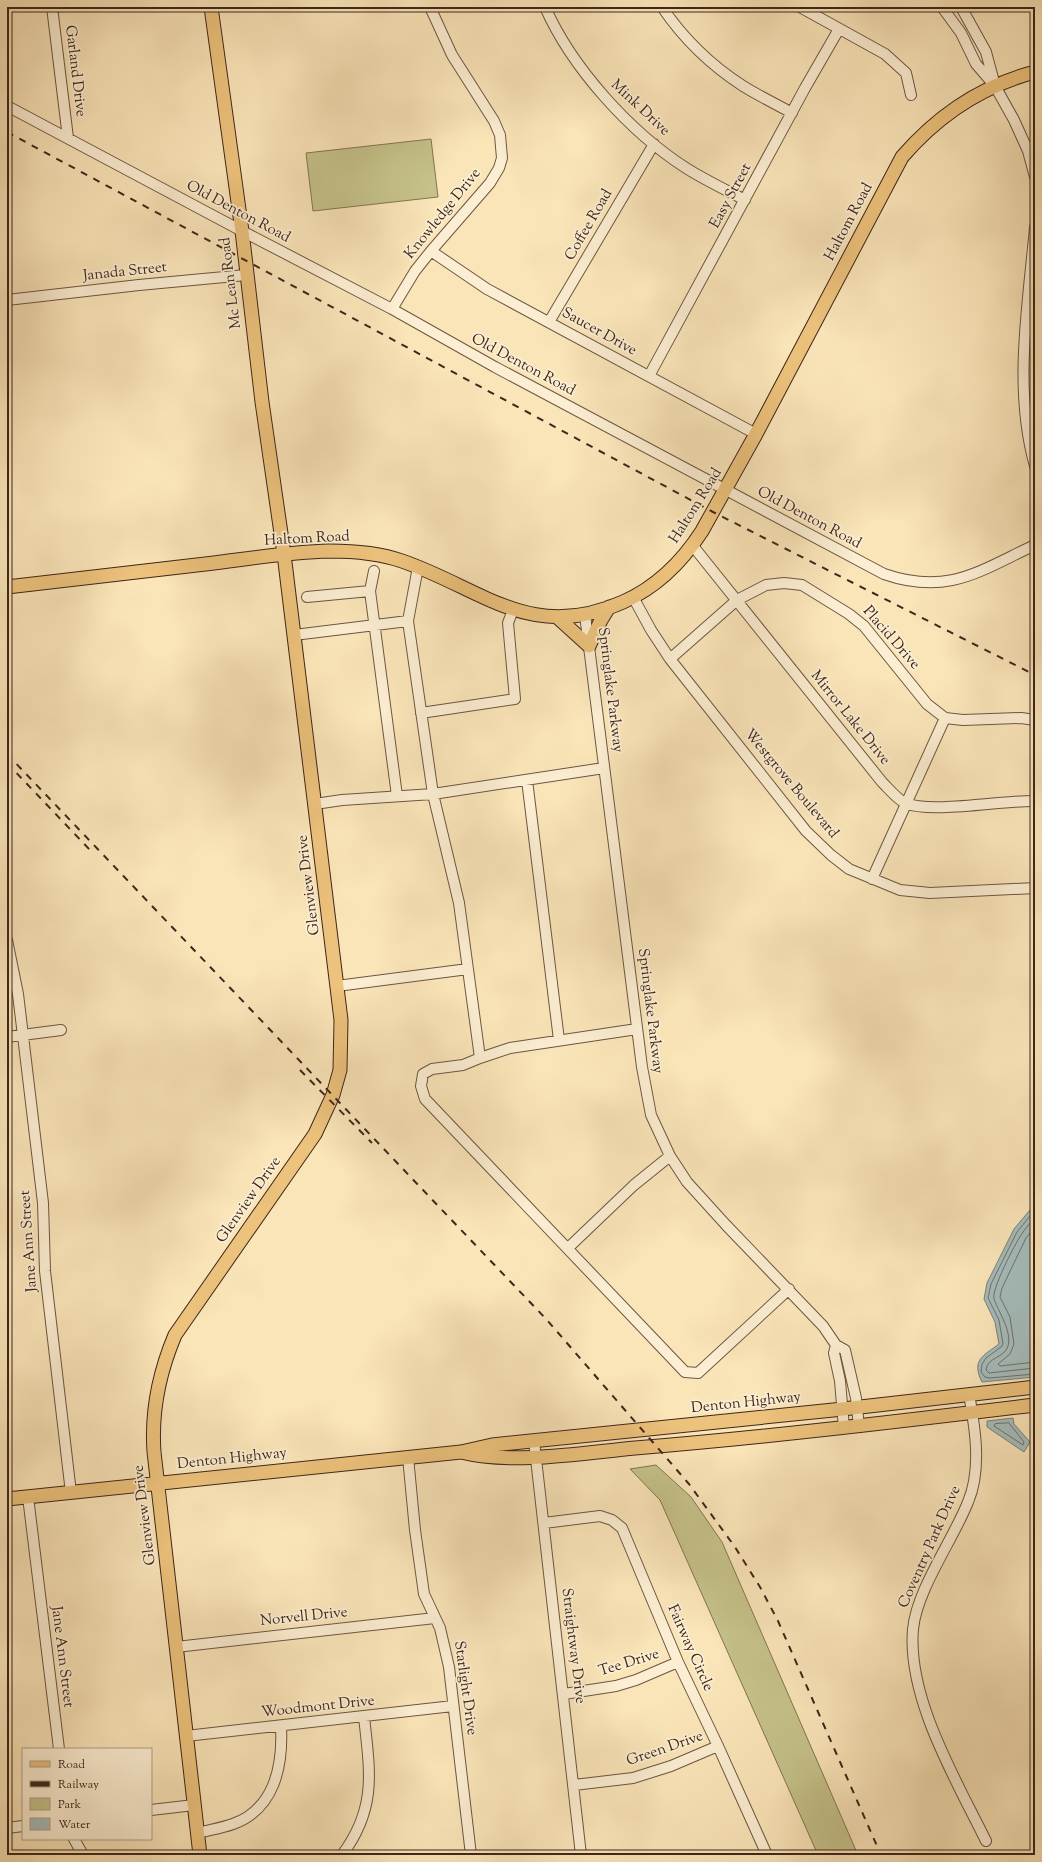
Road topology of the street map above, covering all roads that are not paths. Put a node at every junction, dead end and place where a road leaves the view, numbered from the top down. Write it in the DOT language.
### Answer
graph roads {
  1 [pos="52,7"];
  2 [pos="211,7"];
  3 [pos="430,7"];
  4 [pos="545,7"];
  5 [pos="662,7"];
  6 [pos="800,7"];
  7 [pos="942,7"];
  8 [pos="961,7"];
  9 [pos="839,29"];
  10 [pos="1035,72"];
  11 [pos="995,86"];
  12 [pos="910,95"];
  13 [pos="7,106"];
  14 [pos="792,113"];
  15 [pos="68,138"];
  16 [pos="654,144"];
  17 [pos="1035,177"];
  18 [pos="745,200"];
  19 [pos="1035,228"];
  20 [pos="242,231"];
  21 [pos="431,251"];
  22 [pos="246,275"];
  23 [pos="7,300"];
  24 [pos="392,309"];
  25 [pos="550,322"];
  26 [pos="649,376"];
  27 [pos="756,434"];
  28 [pos="1035,466"];
  29 [pos="726,491"];
  30 [pos="1035,545"];
  31 [pos="692,546"];
  32 [pos="284,554"];
  33 [pos="418,567"];
  34 [pos="374,571"];
  35 [pos="7,587"];
  36 [pos="370,591"];
  37 [pos="307,597"];
  38 [pos="633,597"];
  39 [pos="737,600"];
  40 [pos="610,608"];
  41 [pos="513,610"];
  42 [pos="585,615"];
  43 [pos="556,617"];
  44 [pos="408,621"];
  45 [pos="374,625"];
  46 [pos="294,635"];
  47 [pos="589,646"];
  48 [pos="670,659"];
  49 [pos="421,713"];
  50 [pos="945,718"];
  51 [pos="1035,720"];
  52 [pos="604,768"];
  53 [pos="527,780"];
  54 [pos="433,794"];
  55 [pos="397,796"];
  56 [pos="1035,800"];
  57 [pos="905,803"];
  58 [pos="315,804"];
  59 [pos="872,879"];
  60 [pos="1035,888"];
  61 [pos="7,940"];
  62 [pos="468,969"];
  63 [pos="337,986"];
  64 [pos="637,1029"];
  65 [pos="61,1030"];
  66 [pos="23,1035"];
  67 [pos="7,1037"];
  68 [pos="559,1040"];
  69 [pos="480,1058"];
  70 [pos="670,1156"];
  71 [pos="568,1248"];
  72 [pos="789,1289"];
  73 [pos="836,1345"];
  74 [pos="1035,1387"];
  75 [pos="969,1394"];
  76 [pos="1035,1405"];
  77 [pos="857,1408"];
  78 [pos="843,1409"];
  79 [pos="973,1413"];
  80 [pos="859,1427"];
  81 [pos="844,1428"];
  82 [pos="534,1441"];
  83 [pos="461,1452"];
  84 [pos="408,1457"];
  85 [pos="535,1457"];
  86 [pos="157,1483"];
  87 [pos="71,1493"];
  88 [pos="28,1497"];
  89 [pos="7,1499"];
  90 [pos="544,1522"];
  91 [pos="435,1618"];
  92 [pos="176,1646"];
  93 [pos="678,1662"];
  94 [pos="564,1694"];
  95 [pos="453,1706"];
  96 [pos="364,1718"];
  97 [pos="281,1727"];
  98 [pos="186,1736"];
  99 [pos="718,1746"];
  100 [pos="59,1748"];
  101 [pos="574,1785"];
  102 [pos="194,1805"];
  103 [pos="152,1810"];
  104 [pos="22,1826"];
  105 [pos="7,1828"];
  106 [pos="198,1833"];
  107 [pos="75,1840"];
  108 [pos="986,1841"];
  109 [pos="83,1855"];
  110 [pos="200,1855"];
  111 [pos="342,1855"];
  112 [pos="471,1855"];
  113 [pos="581,1855"];
  114 [pos="767,1855"];
  1 -- 15 [label="street, Garland Drive"];
  2 -- 20 [label="main road, Mc Lean Road"];
  3 -- 21 [label="street, Knowledge Drive"];
  4 -- 16 [label="street, Mink Drive"];
  5 -- 14 [label="street"];
  6 -- 9 [label="street"];
  7 -- 11 [label="street"];
  8 -- 11 [label="street"];
  9 -- 12 [label="street"];
  9 -- 14 [label="street, Easy Street"];
  10 -- 11 [label="main road, Haltom Road"];
  11 -- 17 [label="street"];
  11 -- 27 [label="main road, Haltom Road"];
  13 -- 15 [label="street, Old Denton Road"];
  14 -- 18 [label="street, Easy Street"];
  15 -- 20 [label="street, Old Denton Road"];
  16 -- 18 [label="street, Mink Drive"];
  16 -- 25 [label="street, Coffee Road"];
  18 -- 26 [label="street, Easy Street"];
  19 -- 28 [label="street"];
  20 -- 22 [label="main road, Mc Lean Road"];
  20 -- 24 [label="street, Old Denton Road"];
  21 -- 24 [label="street, Knowledge Drive"];
  21 -- 25 [label="street, Saucer Drive"];
  22 -- 23 [label="street, Janada Street"];
  22 -- 32 [label="main road, Mc Lean Road"];
  24 -- 29 [label="street, Old Denton Road"];
  25 -- 26 [label="street, Saucer Drive"];
  26 -- 27 [label="street, Saucer Drive"];
  27 -- 29 [label="main road, Haltom Road"];
  29 -- 30 [label="street, Old Denton Road"];
  29 -- 31 [label="main road, Haltom Road"];
  31 -- 38 [label="main road, Haltom Road"];
  31 -- 39 [label="street, Mirror Lake Drive"];
  32 -- 33 [label="main road, Haltom Road"];
  32 -- 35 [label="main road, Haltom Road"];
  32 -- 46 [label="main road, Glenview Drive"];
  33 -- 41 [label="main road, Haltom Road"];
  33 -- 44 [label="street"];
  34 -- 36 [label="street"];
  36 -- 37 [label="street"];
  36 -- 45 [label="street"];
  38 -- 40 [label="main road, Haltom Road"];
  38 -- 48 [label="street, Westgrove Boulevard"];
  39 -- 48 [label="street, Placid Drive"];
  39 -- 50 [label="street, Placid Drive"];
  39 -- 57 [label="street, Mirror Lake Drive"];
  40 -- 42 [label="main road, Haltom Road"];
  40 -- 47 [label="main road"];
  41 -- 43 [label="main road, Haltom Road"];
  41 -- 49 [label="street"];
  42 -- 43 [label="main road, Haltom Road"];
  42 -- 47 [label="street, Springlake Parkway"];
  43 -- 47 [label="main road"];
  44 -- 45 [label="street"];
  44 -- 49 [label="street"];
  45 -- 46 [label="street"];
  45 -- 55 [label="street"];
  46 -- 58 [label="main road, Glenview Drive"];
  47 -- 52 [label="street, Springlake Parkway"];
  48 -- 59 [label="street, Westgrove Boulevard"];
  49 -- 54 [label="street"];
  50 -- 51 [label="street"];
  50 -- 57 [label="street"];
  52 -- 53 [label="street"];
  52 -- 64 [label="street, Springlake Parkway"];
  53 -- 54 [label="street"];
  53 -- 68 [label="street"];
  54 -- 55 [label="street"];
  54 -- 62 [label="street"];
  55 -- 58 [label="street"];
  56 -- 57 [label="street"];
  57 -- 59 [label="street"];
  58 -- 63 [label="main road, Glenview Drive"];
  59 -- 60 [label="street, Westgrove Boulevard"];
  61 -- 66 [label="street, Jane Ann Street"];
  62 -- 63 [label="street"];
  62 -- 69 [label="street"];
  63 -- 86 [label="main road, Glenview Drive"];
  64 -- 68 [label="street"];
  64 -- 70 [label="street, Springlake Parkway"];
  65 -- 66 [label="street"];
  66 -- 67 [label="street"];
  66 -- 87 [label="street, Jane Ann Street"];
  68 -- 69 [label="street"];
  69 -- 71 [label="street"];
  70 -- 71 [label="street"];
  70 -- 72 [label="street, Springlake Parkway"];
  71 -- 72 [label="street"];
  72 -- 73 [label="street, Springlake Parkway"];
  73 -- 77 [label="street, Springlake Parkway"];
  73 -- 78 [label="street"];
  74 -- 75 [label="main road, Denton Highway"];
  75 -- 77 [label="main road, Denton Highway"];
  75 -- 79 [label="street, Coventry Park Drive"];
  76 -- 79 [label="main road, Denton Highway"];
  77 -- 78 [label="main road, Denton Highway"];
  77 -- 80 [label="street, Springlake Parkway"];
  78 -- 81 [label="street"];
  78 -- 82 [label="main road, Denton Highway"];
  79 -- 80 [label="main road, Denton Highway"];
  79 -- 108 [label="street, Coventry Park Drive"];
  80 -- 81 [label="main road, Denton Highway"];
  81 -- 85 [label="main road, Denton Highway"];
  82 -- 83 [label="main road, Denton Highway"];
  82 -- 85 [label="street, Straightway Drive"];
  83 -- 84 [label="main road, Denton Highway"];
  83 -- 85 [label="main road, Denton Highway"];
  84 -- 86 [label="main road, Denton Highway"];
  84 -- 91 [label="street, Starlight Drive"];
  85 -- 90 [label="street, Straightway Drive"];
  86 -- 87 [label="main road, Denton Highway"];
  86 -- 92 [label="main road, Glenview Drive"];
  87 -- 88 [label="main road, Denton Highway"];
  88 -- 89 [label="main road, Denton Highway"];
  88 -- 100 [label="street, Jane Ann Street"];
  90 -- 93 [label="street, Fairway Circle"];
  90 -- 94 [label="street, Straightway Drive"];
  91 -- 92 [label="street, Norvell Drive"];
  91 -- 95 [label="street, Starlight Drive"];
  92 -- 98 [label="main road, Glenview Drive"];
  93 -- 94 [label="street, Tee Drive"];
  93 -- 99 [label="street, Fairway Circle"];
  94 -- 101 [label="street, Straightway Drive"];
  95 -- 96 [label="street, Woodmont Drive"];
  95 -- 112 [label="street, Starlight Drive"];
  96 -- 97 [label="street, Woodmont Drive"];
  96 -- 111 [label="street"];
  97 -- 98 [label="street, Woodmont Drive"];
  97 -- 106 [label="street"];
  98 -- 102 [label="main road, Glenview Drive"];
  99 -- 101 [label="street, Green Drive"];
  99 -- 114 [label="street, Fairway Circle"];
  101 -- 113 [label="street, Straightway Drive"];
  102 -- 103 [label="street"];
  102 -- 106 [label="main road, Glenview Drive"];
  104 -- 105 [label="street"];
  106 -- 110 [label="main road, Glenview Drive"];
  107 -- 109 [label="street"];
}
